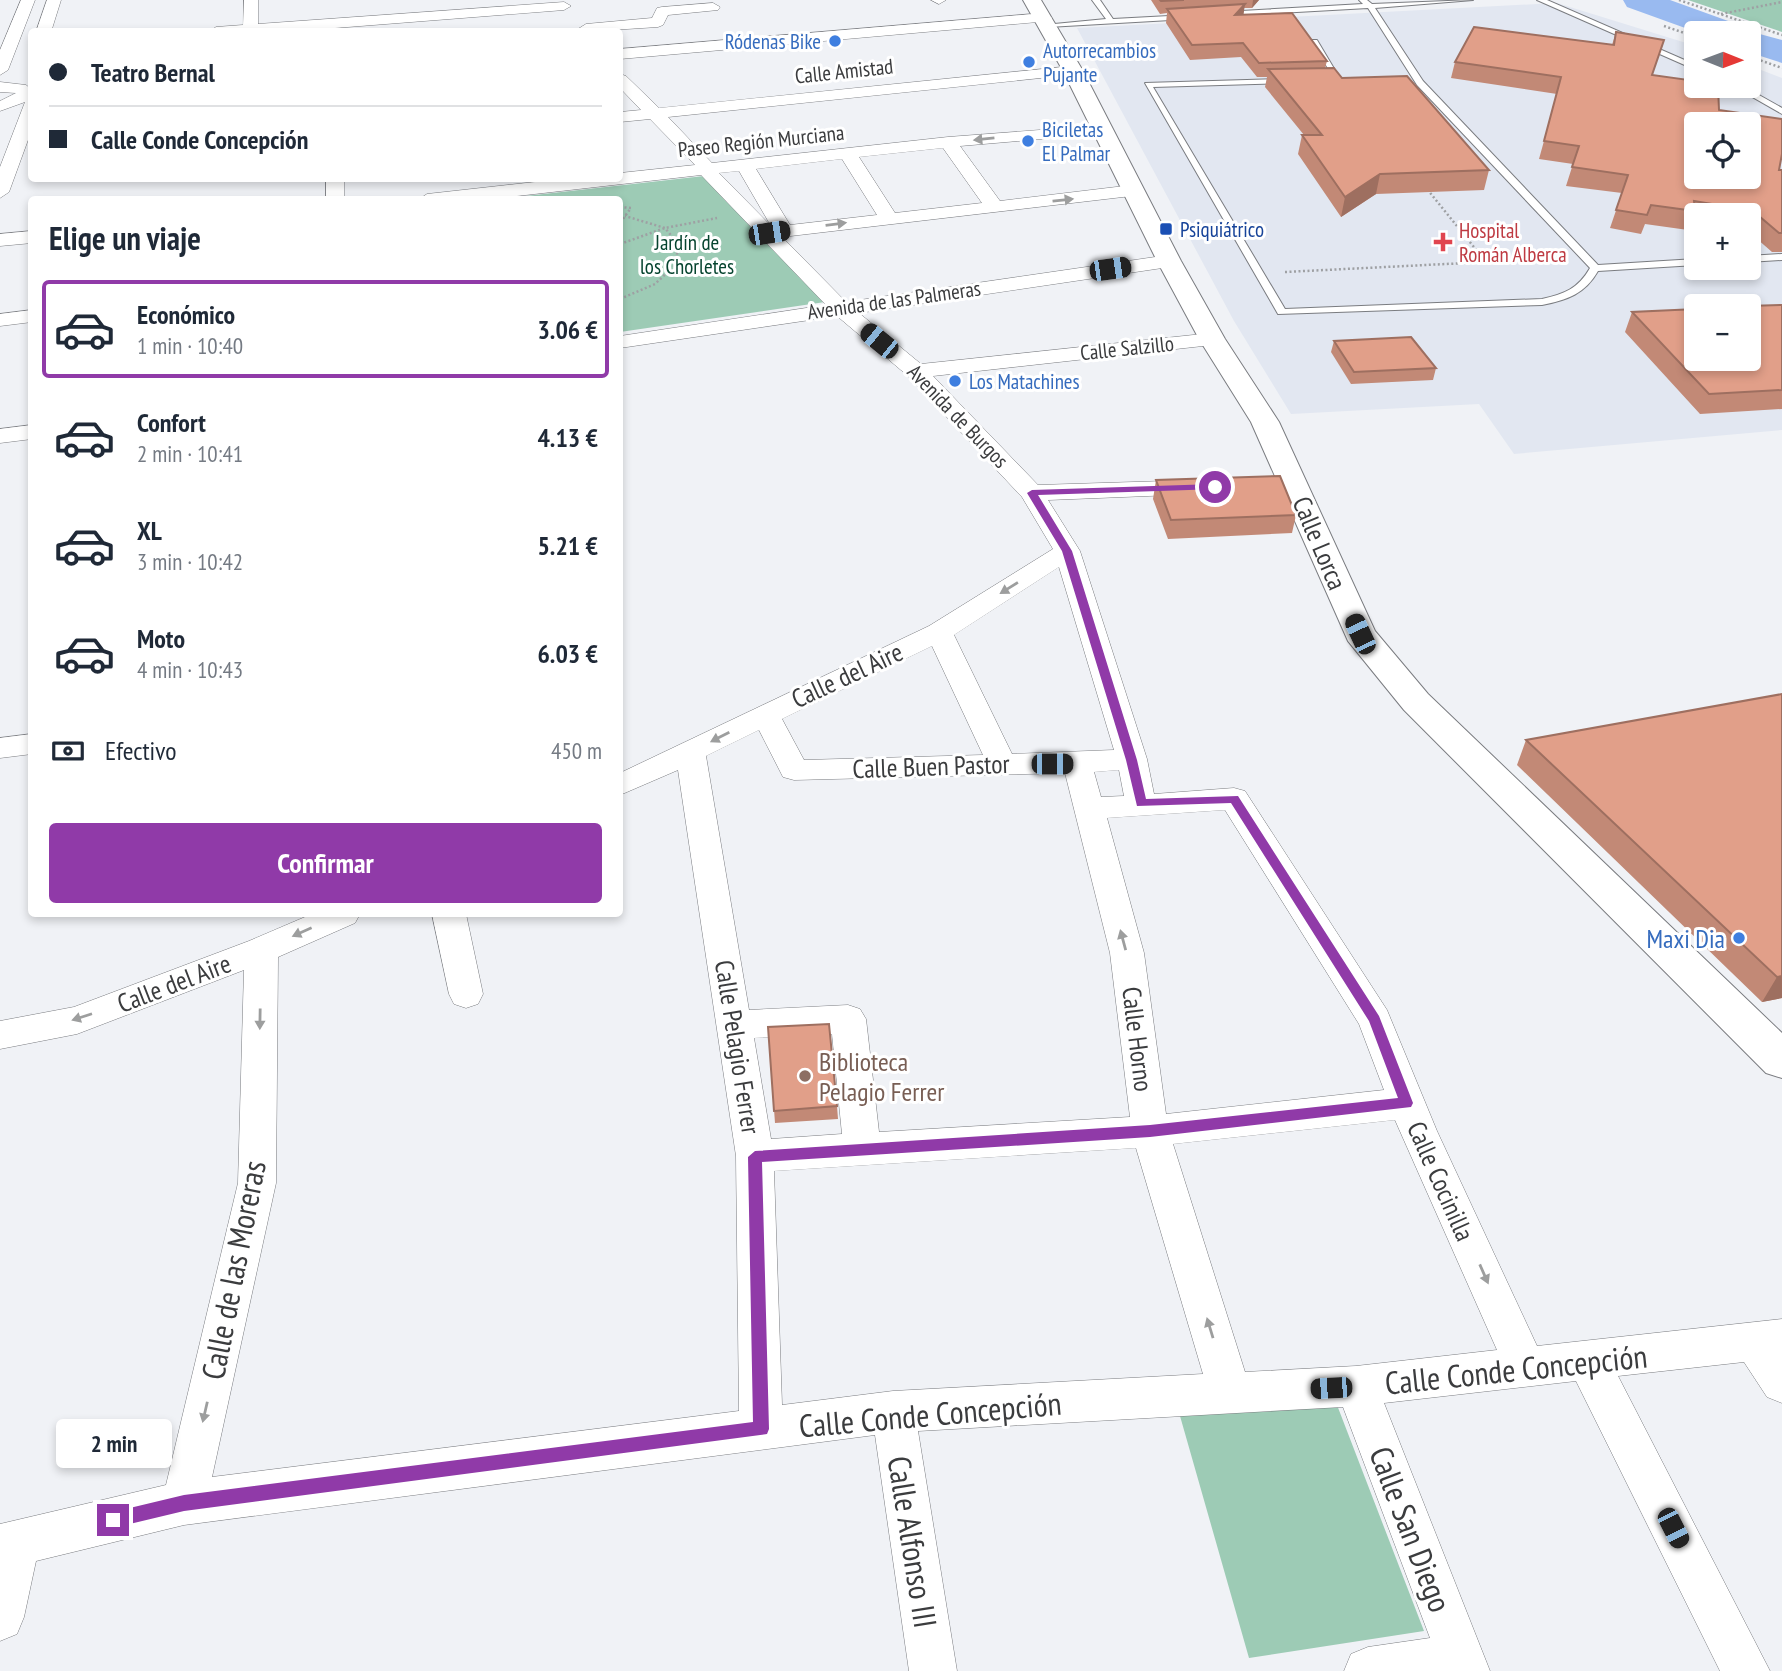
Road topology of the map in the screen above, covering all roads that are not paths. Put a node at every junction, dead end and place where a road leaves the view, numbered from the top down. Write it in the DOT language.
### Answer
graph roads {
  1 [pos="28,0"];
  2 [pos="54,0"];
  3 [pos="251,0"];
  4 [pos="384,0"];
  5 [pos="1096,0"];
  6 [pos="1469,0"];
  7 [pos="1541,0"];
  8 [pos="561,3"];
  9 [pos="1367,3"];
  10 [pos="713,7"];
  11 [pos="1041,14"];
  12 [pos="1220,15"];
  13 [pos="1193,16"];
  14 [pos="1111,21"];
  15 [pos="385,25"];
  16 [pos="44,28"];
  17 [pos="250,28"];
  18 [pos="284,28"];
  19 [pos="585,28"];
  20 [pos="594,28"];
  21 [pos="1314,42"];
  22 [pos="623,54"];
  23 [pos="1684,63"];
  24 [pos="0,70"];
  25 [pos="1073,71"];
  26 [pos="1326,80"];
  27 [pos="1339,80"];
  28 [pos="1298,81"];
  29 [pos="623,82"];
  30 [pos="0,87"];
  31 [pos="1348,90"];
  32 [pos="24,92"];
  33 [pos="1759,98"];
  34 [pos="1782,111"];
  35 [pos="652,114"];
  36 [pos="623,117"];
  37 [pos="1100,128"];
  38 [pos="948,142"];
  39 [pos="848,154"];
  40 [pos="745,166"];
  41 [pos="706,170"];
  42 [pos="27,175"];
  43 [pos="623,179"];
  44 [pos="594,182"];
  45 [pos="1,183"];
  46 [pos="1133,191"];
  47 [pos="464,196"];
  48 [pos="995,207"];
  49 [pos="889,218"];
  50 [pos="776,232"];
  51 [pos="28,237"];
  52 [pos="0,240"];
  53 [pos="1782,257"];
  54 [pos="1761,258"];
  55 [pos="1169,261"];
  56 [pos="1684,263"];
  57 [pos="1595,268"];
  58 [pos="840,308"];
  59 [pos="28,316"];
  60 [pos="0,320"];
  61 [pos="1212,339"];
  62 [pos="623,342"];
  63 [pos="916,371"];
  64 [pos="28,432"];
  65 [pos="0,436"];
  66 [pos="1225,486"];
  67 [pos="1032,493"];
  68 [pos="1067,551"];
  69 [pos="939,632"];
  70 [pos="765,714"];
  71 [pos="28,744"];
  72 [pos="0,748"];
  73 [pos="690,752"];
  74 [pos="1132,760"];
  75 [pos="1077,763"];
  76 [pos="1002,764"];
  77 [pos="623,784"];
  78 [pos="1141,803"];
  79 [pos="1088,808"];
  80 [pos="336,917"];
  81 [pos="450,917"];
  82 [pos="261,950"];
  83 [pos="466,994"];
  84 [pos="735,1025"];
  85 [pos="0,1035"];
  86 [pos="1782,1060"];
  87 [pos="1406,1103"];
  88 [pos="1150,1131"];
  89 [pos="862,1148"];
  90 [pos="755,1157"];
  91 [pos="1769,1341"];
  92 [pos="1588,1362"];
  93 [pos="1526,1368"];
  94 [pos="1782,1383"];
  95 [pos="1356,1386"];
  96 [pos="1230,1394"];
  97 [pos="893,1412"];
  98 [pos="761,1429"];
  99 [pos="184,1503"];
  100 [pos="9,1545"];
  101 [pos="0,1616"];
  102 [pos="1463,1665"];
  103 [pos="933,1671"];
  104 [pos="1368,1671"];
  105 [pos="1746,1671"];
  1 -- 24 [label="street"];
  2 -- 16 [label="street"];
  3 -- 17 [label="street"];
  4 -- 15 [label="street"];
  5 -- 14 [label="lane"];
  6 -- 9 [label="lane"];
  7 -- 23 [label="lane"];
  8 -- 15 [label="street"];
  8 -- 19 [label="street"];
  9 -- 12 [label="lane"];
  9 -- 57 [label="lane"];
  10 -- 20 [label="street"];
  11 -- 14 [label="lane"];
  11 -- 22 [label="street"];
  11 -- 25 [label="main road, Calle Lorca"];
  13 -- 14 [label="lane"];
  15 -- 18 [label="street"];
  21 -- 27 [label="lane"];
  25 -- 35 [label="street, Calle Amistad"];
  25 -- 37 [label="main road, Calle Lorca"];
  26 -- 27 [label="lane"];
  27 -- 31 [label="lane"];
  28 -- 57 [label="lane"];
  29 -- 35 [label="street, Avenida de Burgos"];
  30 -- 32 [label="street"];
  32 -- 45 [label="street"];
  33 -- 34 [label="lane"];
  35 -- 36 [label="street, Calle Amistad"];
  35 -- 41 [label="street, Avenida de Burgos"];
  37 -- 38 [label="street, Paseo Región Murciana, one-way"];
  37 -- 46 [label="main road, Calle Lorca"];
  38 -- 39 [label="street, Paseo Región Murciana"];
  38 -- 48 [label="street"];
  39 -- 40 [label="street, Paseo Región Murciana"];
  39 -- 49 [label="street"];
  40 -- 41 [label="street, Paseo Región Murciana"];
  40 -- 50 [label="street"];
  41 -- 43 [label="street, Paseo Región Murciana"];
  41 -- 50 [label="street, Avenida de Burgos"];
  42 -- 45 [label="street"];
  44 -- 47 [label="street, Paseo Región Murciana"];
  48 -- 46 [label="street, one-way"];
  46 -- 55 [label="main road, Calle Lorca"];
  48 -- 49 [label="street"];
  50 -- 49 [label="street, one-way"];
  50 -- 58 [label="street, Avenida de Burgos"];
  51 -- 52 [label="street"];
  53 -- 54 [label="lane"];
  55 -- 58 [label="street, Avenida de las Palmeras"];
  55 -- 61 [label="main road, Calle Lorca"];
  56 -- 57 [label="lane"];
  58 -- 62 [label="street, Avenida de las Palmeras"];
  58 -- 63 [label="street, Avenida de Burgos"];
  59 -- 60 [label="street"];
  61 -- 63 [label="street, Calle Salzillo"];
  61 -- 86 [label="main road, Calle Lorca"];
  63 -- 67 [label="street, Avenida de Burgos"];
  64 -- 65 [label="street"];
  66 -- 67 [label="street"];
  67 -- 68 [label="street, Avenida de Burgos"];
  68 -- 69 [label="street, Calle del Aire, one-way"];
  68 -- 74 [label="street, Avenida de Burgos"];
  69 -- 70 [label="street, Calle del Aire"];
  69 -- 76 [label="street"];
  70 -- 73 [label="street, Calle del Aire, one-way"];
  70 -- 76 [label="street, Calle Buen Pastor"];
  71 -- 72 [label="street"];
  73 -- 77 [label="street, Calle del Aire"];
  73 -- 84 [label="street, Calle Pelagio Ferrer"];
  74 -- 75 [label="street, Calle Buen Pastor"];
  74 -- 78 [label="street, Avenida de Burgos"];
  75 -- 76 [label="street, Calle Buen Pastor"];
  75 -- 79 [label="street, Calle Horno"];
  78 -- 79 [label="street, Calle Cocinilla"];
  78 -- 87 [label="street, Calle Cocinilla"];
  88 -- 79 [label="street, Calle Horno, one-way"];
  80 -- 82 [label="street, Calle del Aire, one-way"];
  81 -- 83 [label="street"];
  82 -- 85 [label="street, Calle del Aire, one-way"];
  82 -- 99 [label="street, Calle de las Moreras, one-way"];
  84 -- 89 [label="street"];
  84 -- 90 [label="street, Calle Pelagio Ferrer"];
  87 -- 88 [label="street"];
  87 -- 93 [label="street, Calle Cocinilla, one-way"];
  88 -- 89 [label="street"];
  96 -- 88 [label="street, Calle Horno, one-way"];
  89 -- 90 [label="street"];
  90 -- 98 [label="street, Calle Pelagio Ferrer"];
  91 -- 92 [label="street, Calle Conde Concepción"];
  91 -- 94 [label="street"];
  92 -- 93 [label="street, Calle Conde Concepción"];
  92 -- 105 [label="street"];
  93 -- 95 [label="street, Calle Conde Concepción"];
  95 -- 96 [label="street, Calle Conde Concepción"];
  95 -- 102 [label="street, Calle San Diego"];
  96 -- 97 [label="street, Calle Conde Concepción"];
  97 -- 98 [label="street, Calle Conde Concepción"];
  97 -- 103 [label="street, Calle Alfonso III"];
  98 -- 99 [label="street, Calle Conde Concepción"];
  99 -- 100 [label="street, Calle Conde Concepción"];
  100 -- 101 [label="street"];
  102 -- 104 [label="street"];
}
